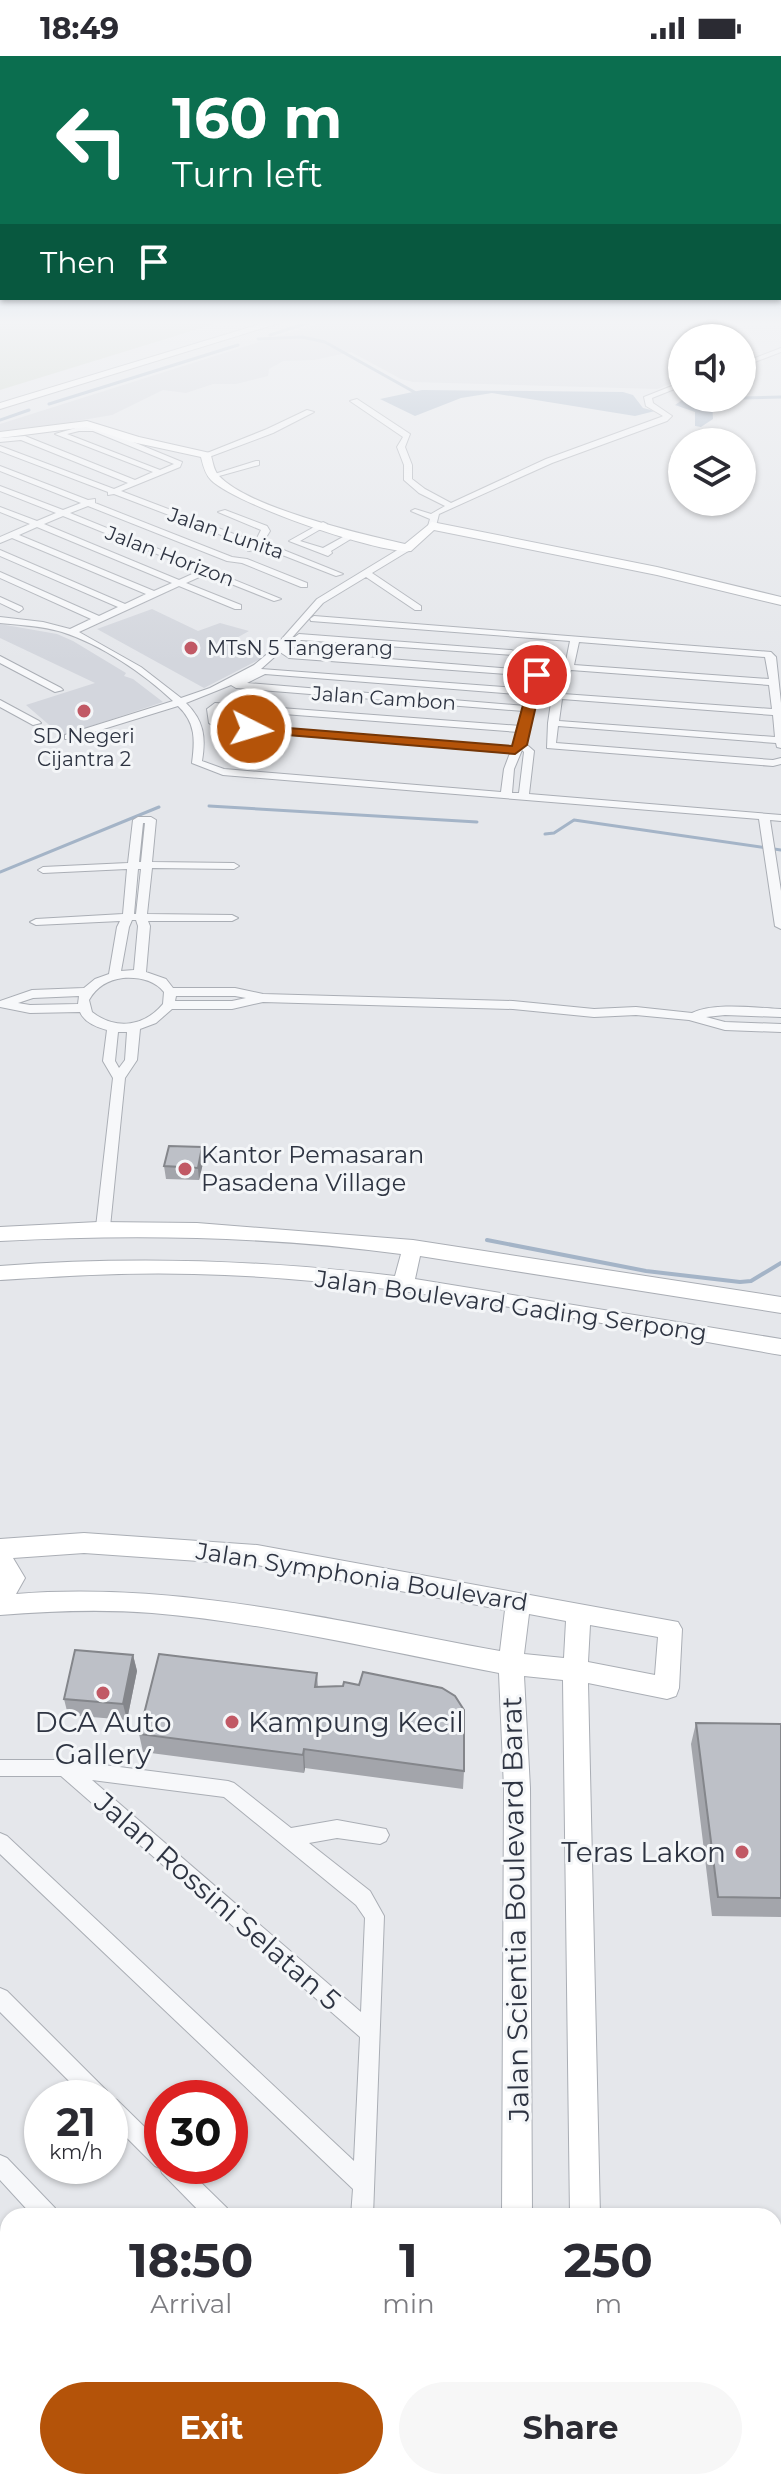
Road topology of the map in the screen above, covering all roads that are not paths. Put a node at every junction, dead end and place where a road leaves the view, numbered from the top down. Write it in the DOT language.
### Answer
graph roads {
  1 [pos="22,435"];
  2 [pos="60,435"];
  3 [pos="102,435"];
  4 [pos="119,435"];
  5 [pos="261,435"];
  6 [pos="405,435"];
  7 [pos="621,435"];
  8 [pos="0,438"];
  9 [pos="0,448"];
  10 [pos="206,455"];
  11 [pos="256,463"];
  12 [pos="0,468"];
  13 [pos="159,472"];
  14 [pos="212,476"];
  15 [pos="135,483"];
  16 [pos="0,488"];
  17 [pos="112,492"];
  18 [pos="86,503"];
  19 [pos="452,506"];
  20 [pos="0,509"];
  21 [pos="415,511"];
  22 [pos="222,512"];
  23 [pos="62,513"];
  24 [pos="432,522"];
  25 [pos="37,524"];
  26 [pos="323,524"];
  27 [pos="0,530"];
  28 [pos="355,534"];
  29 [pos="12,535"];
  30 [pos="0,540"];
  31 [pos="257,546"];
  32 [pos="407,548"];
  33 [pos="0,553"];
  34 [pos="230,559"];
  35 [pos="204,571"];
  36 [pos="339,574"];
  37 [pos="368,574"];
  38 [pos="0,575"];
  39 [pos="178,583"];
  40 [pos="304,585"];
  41 [pos="153,594"];
  42 [pos="277,599"];
  43 [pos="0,600"];
  44 [pos="781,601"];
  45 [pos="124,607"];
  46 [pos="238,607"];
  47 [pos="322,608"];
  48 [pos="418,608"];
  49 [pos="19,609"];
  50 [pos="98,619"];
  51 [pos="314,619"];
  52 [pos="0,620"];
  53 [pos="372,624"];
  54 [pos="71,632"];
  55 [pos="515,634"];
  56 [pos="575,639"];
  57 [pos="511,653"];
  58 [pos="0,659"];
  59 [pos="569,667"];
  60 [pos="506,670"];
  61 [pos="772,682"];
  62 [pos="58,690"];
  63 [pos="532,692"];
  64 [pos="557,696"];
  65 [pos="179,701"];
  66 [pos="0,703"];
  67 [pos="776,712"];
  68 [pos="526,720"];
  69 [pos="36,723"];
  70 [pos="553,723"];
  71 [pos="68,737"];
  72 [pos="781,742"];
  73 [pos="518,748"];
  74 [pos="780,762"];
  75 [pos="506,796"];
  76 [pos="524,797"];
  77 [pos="764,817"];
  78 [pos="781,818"];
  79 [pos="147,865"];
  80 [pos="133,866"];
  81 [pos="234,866"];
  82 [pos="43,870"];
  83 [pos="128,917"];
  84 [pos="141,918"];
  85 [pos="232,918"];
  86 [pos="36,922"];
  87 [pos="781,926"];
  88 [pos="140,974"];
  89 [pos="115,975"];
  90 [pos="87,992"];
  91 [pos="170,999"];
  92 [pos="2,1004"];
  93 [pos="83,1008"];
  94 [pos="781,1013"];
  95 [pos="689,1016"];
  96 [pos="113,1027"];
  97 [pos="134,1027"];
  98 [pos="781,1028"];
  99 [pos="119,1078"];
  100 [pos="103,1227"];
  101 [pos="0,1234"];
  102 [pos="413,1247"];
  103 [pos="0,1273"];
  104 [pos="403,1285"];
  105 [pos="781,1305"];
  106 [pos="781,1347"];
  107 [pos="0,1549"];
  108 [pos="0,1558"];
  109 [pos="0,1597"];
  110 [pos="518,1602"];
  111 [pos="0,1605"];
  112 [pos="579,1612"];
  113 [pos="511,1664"];
  114 [pos="575,1670"];
  115 [pos="0,1768"];
  116 [pos="64,1768"];
  117 [pos="380,1835"];
  118 [pos="290,1837"];
  119 [pos="0,1842"];
  120 [pos="0,1998"];
  121 [pos="371,2034"];
  122 [pos="82,2080"];
  123 [pos="128,2125"];
  124 [pos="144,2141"];
  125 [pos="0,2165"];
  126 [pos="187,2184"];
  127 [pos="364,2185"];
  128 [pos="40,2208"];
  129 [pos="211,2208"];
  130 [pos="363,2208"];
  131 [pos="517,2208"];
  132 [pos="585,2208"];
  1 -- 8 [label="street"];
  2 -- 13 [label="street"];
  3 -- 13 [label="street"];
  4 -- 10 [label="street"];
  5 -- 10 [label="street"];
  6 -- 19 [label="street"];
  7 -- 19 [label="street"];
  8 -- 15 [label="street"];
  9 -- 17 [label="street, Jalan Lunita"];
  10 -- 14 [label="street"];
  11 -- 14 [label="street"];
  12 -- 18 [label="street"];
  13 -- 15 [label="street"];
  14 -- 26 [label="street"];
  15 -- 17 [label="street"];
  16 -- 23 [label="street, Jalan Horizon"];
  17 -- 18 [label="street"];
  17 -- 31 [label="street, Jalan Lunita"];
  18 -- 23 [label="street"];
  18 -- 34 [label="street"];
  19 -- 24 [label="street"];
  20 -- 25 [label="street"];
  21 -- 24 [label="street"];
  22 -- 31 [label="street"];
  23 -- 25 [label="street"];
  23 -- 35 [label="street, Jalan Horizon"];
  24 -- 32 [label="street"];
  24 -- 44 [label="street"];
  25 -- 29 [label="street"];
  25 -- 39 [label="street"];
  26 -- 28 [label="street"];
  26 -- 28 [label="street"];
  27 -- 29 [label="street"];
  28 -- 32 [label="street"];
  29 -- 30 [label="street"];
  29 -- 41 [label="street"];
  31 -- 34 [label="street"];
  31 -- 36 [label="street, Jalan Lunita"];
  32 -- 37 [label="street"];
  33 -- 45 [label="street"];
  34 -- 35 [label="street"];
  34 -- 40 [label="street"];
  35 -- 39 [label="street"];
  35 -- 42 [label="street, Jalan Horizon"];
  37 -- 48 [label="street"];
  37 -- 65 [label="street"];
  38 -- 50 [label="street"];
  39 -- 41 [label="street"];
  39 -- 46 [label="street"];
  41 -- 45 [label="street"];
  43 -- 49 [label="street"];
  45 -- 50 [label="street"];
  47 -- 53 [label="street"];
  50 -- 54 [label="street"];
  51 -- 53 [label="street"];
  52 -- 54 [label="street"];
  53 -- 55 [label="street"];
  54 -- 65 [label="street"];
  55 -- 56 [label="street"];
  55 -- 57 [label="street"];
  56 -- 59 [label="street"];
  56 -- 61 [label="street"];
  57 -- 60 [label="street"];
  57 -- 60 [label="street"];
  58 -- 62 [label="street"];
  59 -- 61 [label="street"];
  59 -- 64 [label="street"];
  60 -- 63 [label="street"];
  61 -- 67 [label="street"];
  63 -- 68 [label="street"];
  63 -- 68 [label="street, Jalan Cambon"];
  64 -- 67 [label="street"];
  64 -- 70 [label="street"];
  65 -- 71 [label="street"];
  65 -- 75 [label="street"];
  66 -- 69 [label="street"];
  67 -- 72 [label="street"];
  68 -- 70 [label="street"];
  68 -- 73 [label="street"];
  68 -- 73 [label="street"];
  70 -- 72 [label="street"];
  70 -- 74 [label="street"];
  73 -- 75 [label="street"];
  73 -- 76 [label="street"];
  75 -- 76 [label="street"];
  76 -- 77 [label="street"];
  77 -- 78 [label="street"];
  77 -- 87 [label="street"];
  79 -- 80 [label="street"];
  79 -- 80 [label="street"];
  79 -- 81 [label="street"];
  79 -- 84 [label="street"];
  80 -- 82 [label="street"];
  80 -- 83 [label="street"];
  83 -- 84 [label="street"];
  83 -- 86 [label="street"];
  83 -- 89 [label="street"];
  84 -- 85 [label="street"];
  84 -- 88 [label="street"];
  88 -- 89 [label="street"];
  88 -- 91 [label="street"];
  89 -- 90 [label="street"];
  90 -- 92 [label="street"];
  90 -- 93 [label="street"];
  91 -- 95 [label="street"];
  91 -- 97 [label="street"];
  92 -- 93 [label="street"];
  93 -- 96 [label="street"];
  94 -- 95 [label="street"];
  95 -- 98 [label="street"];
  96 -- 97 [label="street"];
  96 -- 99 [label="street"];
  97 -- 99 [label="street"];
  99 -- 100 [label="street"];
  100 -- 101 [label="street, Jalan Boulevard Gading Serpong"];
  100 -- 102 [label="street, Jalan Boulevard Gading Serpong"];
  102 -- 104 [label="street"];
  102 -- 105 [label="street, Jalan Boulevard Gading Serpong"];
  103 -- 104 [label="street, Jalan Boulevard Gading Serpong"];
  104 -- 106 [label="street, Jalan Boulevard Gading Serpong"];
  107 -- 110 [label="street, Jalan Symphonia Boulevard"];
  108 -- 109 [label="street"];
  110 -- 112 [label="street, Jalan Symphonia Boulevard"];
  110 -- 113 [label="street, Jalan Scientia Boulevard Barat"];
  111 -- 113 [label="street"];
  112 -- 114 [label="street"];
  112 -- 114 [label="street, Jalan Symphonia Boulevard"];
  113 -- 114 [label="street"];
  113 -- 131 [label="street, Jalan Scientia Boulevard Barat"];
  114 -- 132 [label="street"];
  115 -- 116 [label="street"];
  116 -- 118 [label="street"];
  116 -- 121 [label="street, Jalan Rossini Selatan 5"];
  117 -- 118 [label="street"];
  118 -- 121 [label="street"];
  119 -- 127 [label="street"];
  120 -- 122 [label="street"];
  121 -- 127 [label="street"];
  123 -- 124 [label="street"];
  125 -- 128 [label="street"];
  126 -- 129 [label="street"];
  127 -- 130 [label="street"];
}
